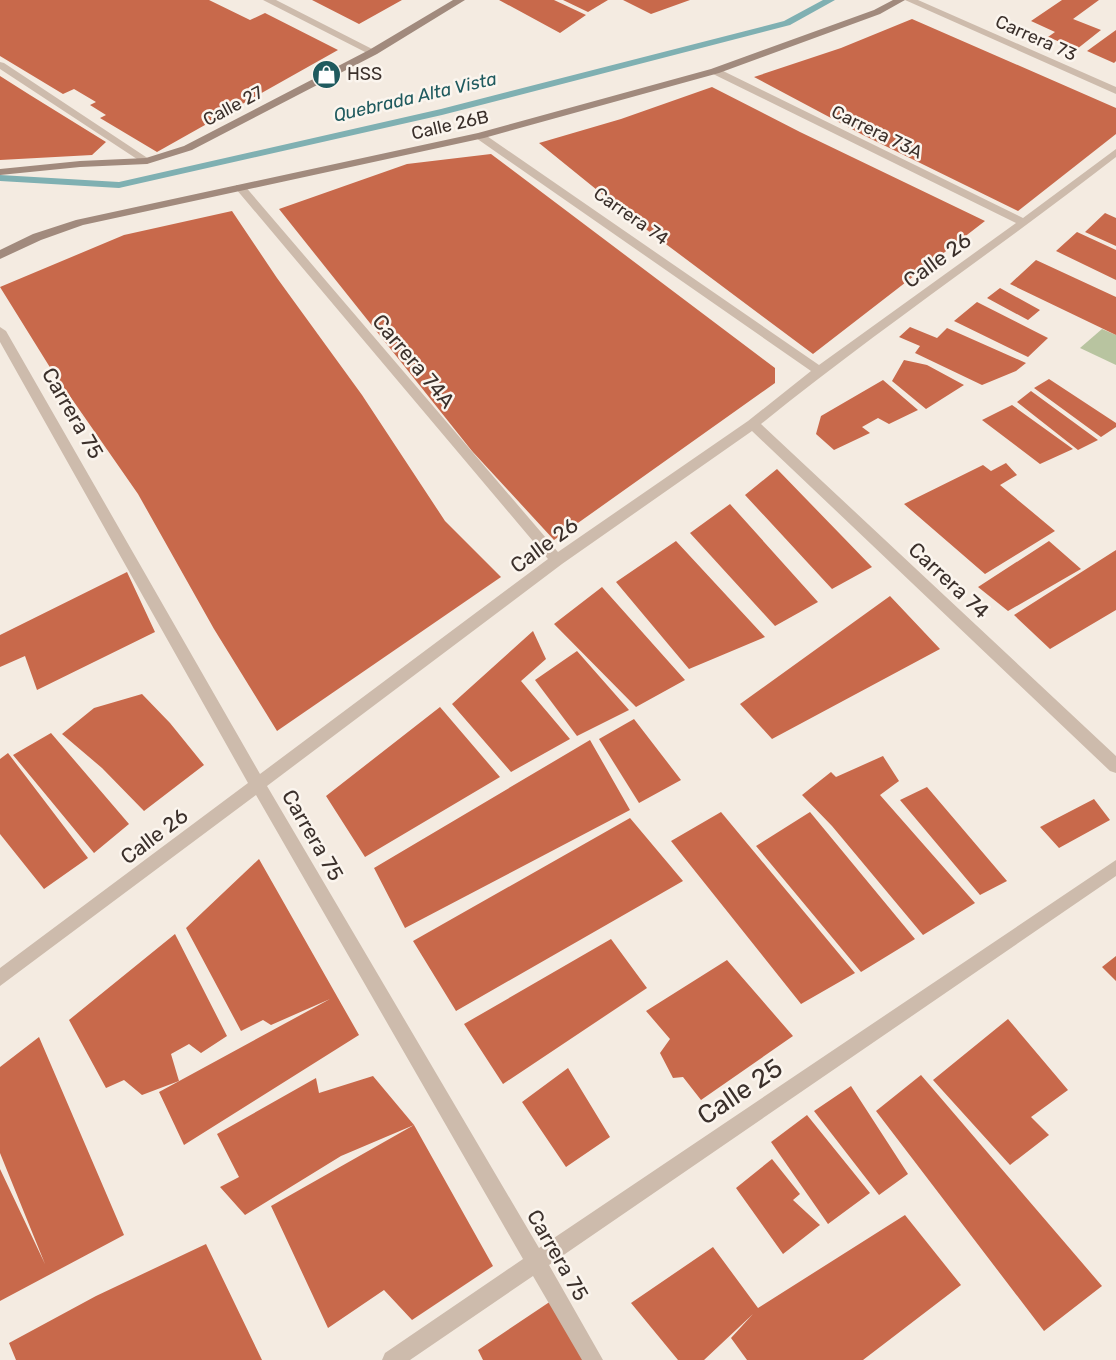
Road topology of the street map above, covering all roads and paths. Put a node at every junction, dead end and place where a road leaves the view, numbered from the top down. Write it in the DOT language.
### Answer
graph roads {
  1 [pos="268,0"];
  2 [pos="460,0"];
  3 [pos="900,0"];
  4 [pos="910,0"];
  5 [pos="373,52"];
  6 [pos="0,65"];
  7 [pos="715,71"];
  8 [pos="1116,91"];
  9 [pos="480,136"];
  10 [pos="1116,152"];
  11 [pos="147,161"];
  12 [pos="0,172"];
  13 [pos="240,187"];
  14 [pos="1024,223"];
  15 [pos="0,255"];
  16 [pos="0,331"];
  17 [pos="819,371"];
  18 [pos="753,424"];
  19 [pos="557,560"];
  20 [pos="1116,766"];
  21 [pos="258,785"];
  22 [pos="1116,867"];
  23 [pos="0,978"];
  24 [pos="535,1262"];
  25 [pos="392,1360"];
  26 [pos="592,1360"];
  1 -- 5 [label="street"];
  2 -- 5 [label="street, Calle 27"];
  3 -- 7 [label="street, Calle 26B"];
  4 -- 8 [label="street, Carrera 73"];
  5 -- 11 [label="street, Calle 27"];
  6 -- 11 [label="street"];
  7 -- 9 [label="street, Calle 26B"];
  7 -- 14 [label="street, Carrera 73A"];
  9 -- 13 [label="street, Calle 26B"];
  9 -- 17 [label="street, Carrera 74"];
  10 -- 14 [label="street, Calle 26"];
  11 -- 12 [label="street, Calle 27"];
  13 -- 15 [label="street, Calle 26B"];
  13 -- 19 [label="street, Carrera 74A"];
  14 -- 17 [label="street, Calle 26"];
  16 -- 21 [label="street, Carrera 75"];
  17 -- 18 [label="street, Calle 26"];
  18 -- 19 [label="street, Calle 26"];
  18 -- 20 [label="street, Carrera 74"];
  19 -- 21 [label="street, Calle 26"];
  21 -- 23 [label="street, Calle 26"];
  21 -- 24 [label="street, Carrera 75"];
  22 -- 24 [label="street, Calle 25"];
  24 -- 25 [label="street, Calle 25"];
  24 -- 26 [label="street, Carrera 75"];
}
